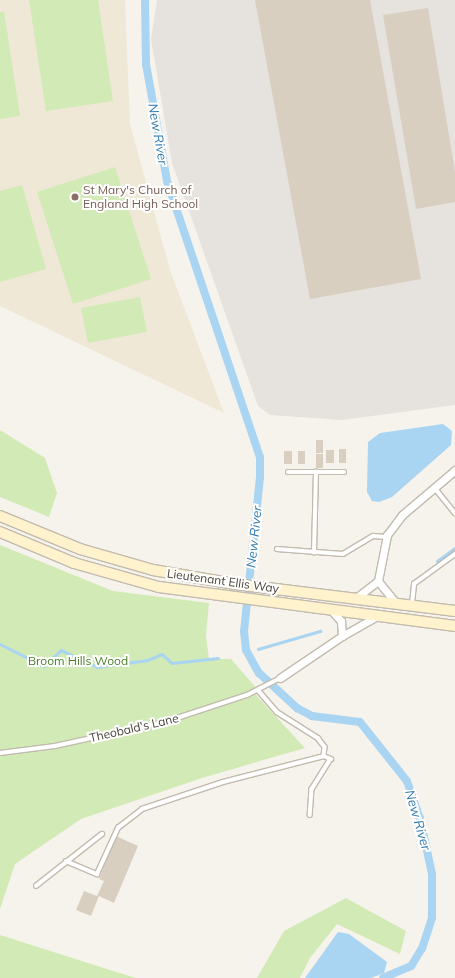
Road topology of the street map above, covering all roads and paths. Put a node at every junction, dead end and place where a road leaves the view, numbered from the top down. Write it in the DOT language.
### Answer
graph roads {
  1 [pos="455,470"];
  2 [pos="288,472"];
  3 [pos="316,472"];
  4 [pos="344,472"];
  5 [pos="435,488"];
  6 [pos="455,513"];
  7 [pos="0,516"];
  8 [pos="0,532"];
  9 [pos="387,537"];
  10 [pos="277,550"];
  11 [pos="314,553"];
  12 [pos="455,554"];
  13 [pos="378,581"];
  14 [pos="356,598"];
  15 [pos="396,603"];
  16 [pos="412,605"];
  17 [pos="331,610"];
  18 [pos="455,611"];
  19 [pos="378,615"];
  20 [pos="455,626"];
  21 [pos="342,636"];
  22 [pos="277,680"];
  23 [pos="258,690"];
  24 [pos="0,753"];
  25 [pos="324,756"];
  26 [pos="310,815"];
  27 [pos="102,834"];
  28 [pos="66,861"];
  29 [pos="36,886"];
  1 -- 5 [label="street"];
  2 -- 3 [label="lane"];
  3 -- 4 [label="lane"];
  3 -- 11 [label="lane"];
  5 -- 6 [label="lane"];
  5 -- 9 [label="street"];
  7 -- 14 [label="main road, Lieutenant Ellis Way"];
  8 -- 17 [label="main road, Lieutenant Ellis Way"];
  9 -- 11 [label="lane"];
  9 -- 13 [label="street"];
  10 -- 11 [label="lane"];
  12 -- 16 [label="lane"];
  13 -- 14 [label="street"];
  13 -- 15 [label="street"];
  14 -- 15 [label="main road, Lieutenant Ellis Way"];
  15 -- 16 [label="main road, Lieutenant Ellis Way"];
  16 -- 18 [label="main road, Lieutenant Ellis Way"];
  17 -- 19 [label="main road, Lieutenant Ellis Way"];
  17 -- 21 [label="street"];
  19 -- 20 [label="main road, Lieutenant Ellis Way"];
  19 -- 21 [label="street"];
  21 -- 22 [label="street"];
  22 -- 23 [label="lane, Theobald's Lane"];
  23 -- 24 [label="lane, Theobald's Lane"];
  23 -- 25 [label="lane"];
  25 -- 26 [label="lane"];
  25 -- 28 [label="lane"];
  27 -- 28 [label="lane"];
  28 -- 29 [label="lane"];
}
